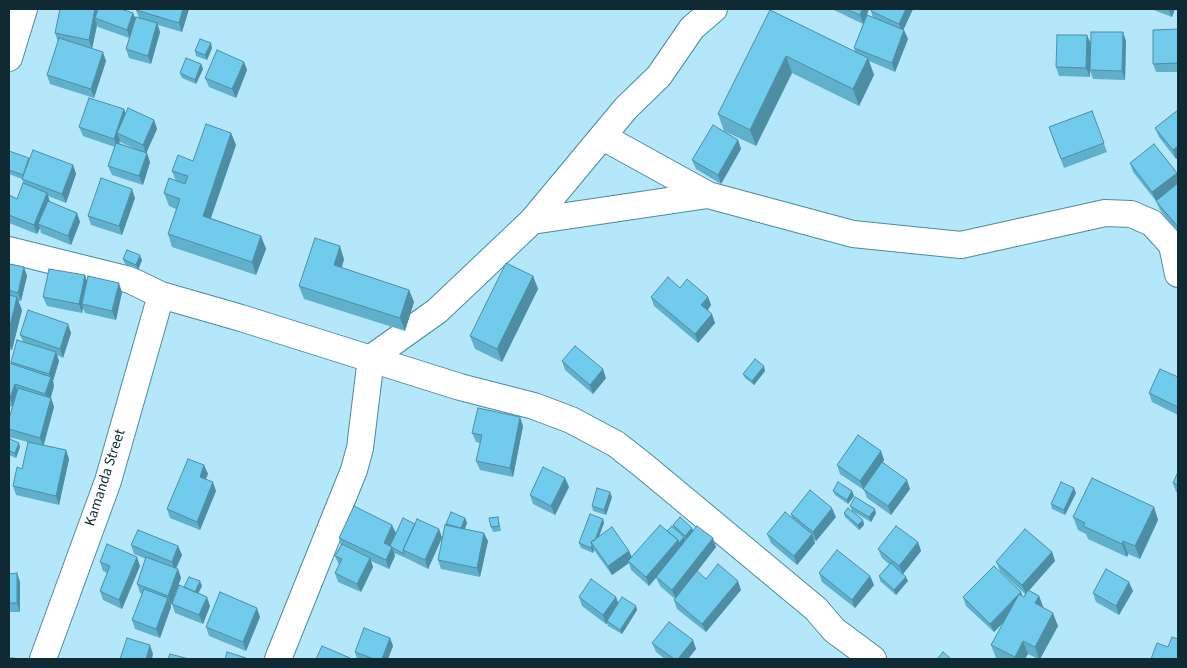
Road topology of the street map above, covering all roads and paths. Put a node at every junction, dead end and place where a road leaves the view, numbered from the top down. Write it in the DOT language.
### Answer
graph roads {
  1 [pos="24,9"];
  2 [pos="714,9"];
  3 [pos="9,58"];
  4 [pos="603,137"];
  5 [pos="708,195"];
  6 [pos="532,221"];
  7 [pos="9,250"];
  8 [pos="1178,274"];
  9 [pos="161,295"];
  10 [pos="371,358"];
  11 [pos="43,659"];
  12 [pos="278,659"];
  13 [pos="873,659"];
  1 -- 3 [label="street"];
  2 -- 4 [label="street"];
  4 -- 5 [label="street"];
  4 -- 6 [label="street"];
  5 -- 6 [label="street"];
  5 -- 8 [label="street"];
  6 -- 10 [label="street"];
  7 -- 9 [label="street"];
  9 -- 10 [label="street"];
  9 -- 11 [label="street, Kamanda Street"];
  10 -- 12 [label="street"];
  10 -- 13 [label="street"];
}
